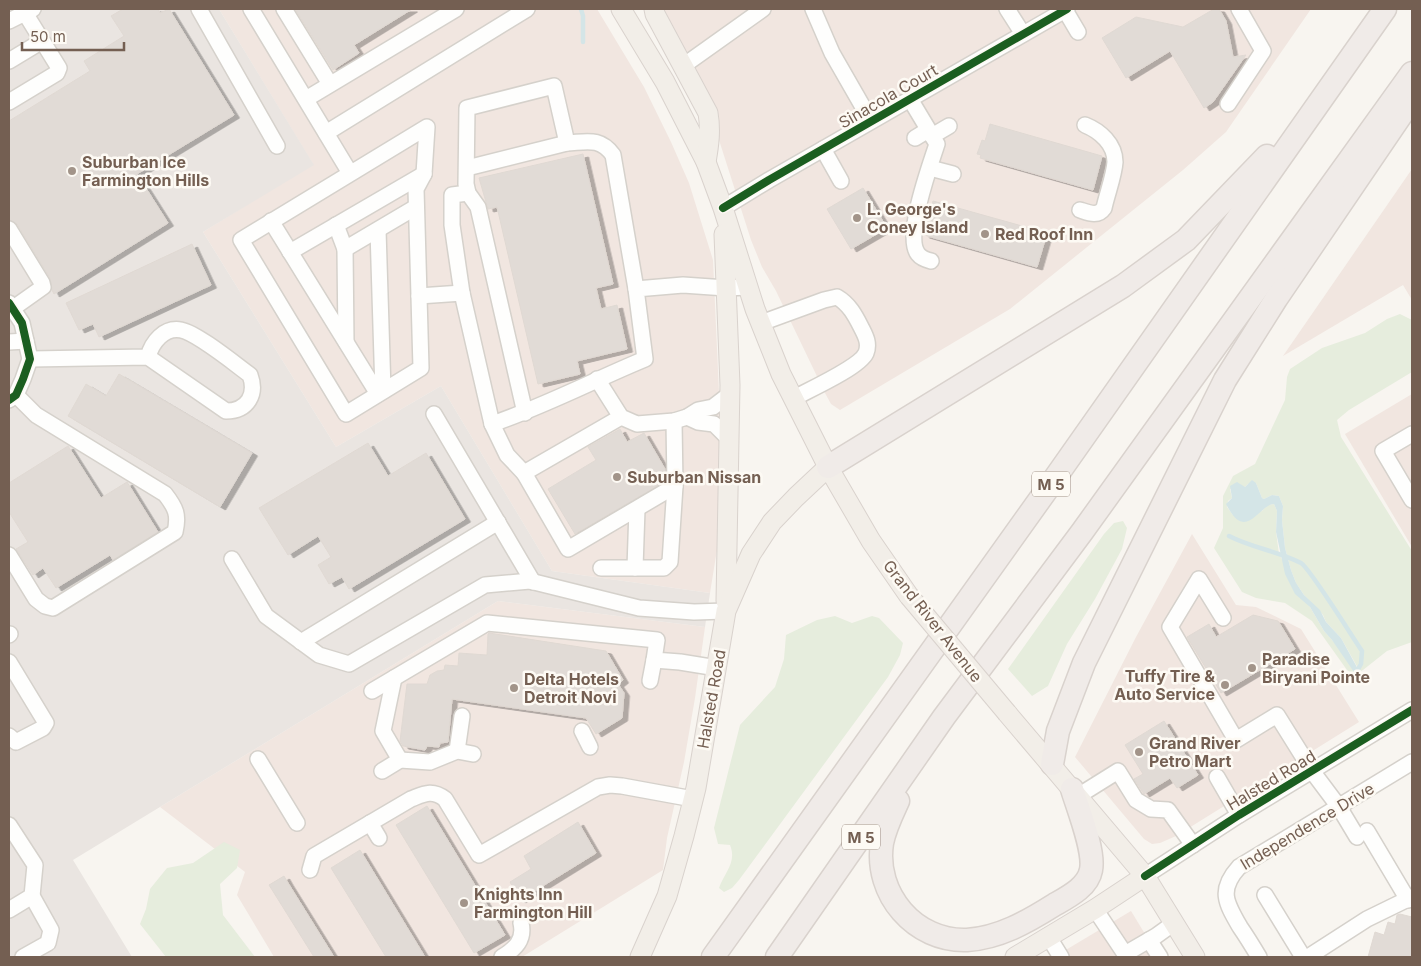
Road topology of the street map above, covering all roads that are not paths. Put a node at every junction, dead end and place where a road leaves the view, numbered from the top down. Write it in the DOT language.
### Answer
graph roads {
  1 [pos="199,9"];
  2 [pos="251,9"];
  3 [pos="284,9"];
  4 [pos="456,9"];
  5 [pos="527,9"];
  6 [pos="621,9"];
  7 [pos="654,9"];
  8 [pos="763,9"];
  9 [pos="813,9"];
  10 [pos="1007,9"];
  11 [pos="1066,9"];
  12 [pos="1239,9"];
  13 [pos="1380,9"];
  14 [pos="1385,9"];
  15 [pos="29,11"];
  16 [pos="9,20"];
  17 [pos="1078,32"];
  18 [pos="1022,34"];
  19 [pos="42,41"];
  20 [pos="9,61"];
  21 [pos="683,66"];
  22 [pos="1412,73"];
  23 [pos="330,84"];
  24 [pos="306,99"];
  25 [pos="910,99"];
  26 [pos="1412,99"];
  27 [pos="9,102"];
  28 [pos="1228,104"];
  29 [pos="871,121"];
  30 [pos="1085,125"];
  31 [pos="948,126"];
  32 [pos="326,133"];
  33 [pos="930,133"];
  34 [pos="915,138"];
  35 [pos="567,143"];
  36 [pos="277,146"];
  37 [pos="823,149"];
  38 [pos="706,162"];
  39 [pos="467,168"];
  40 [pos="930,168"];
  41 [pos="350,173"];
  42 [pos="424,174"];
  43 [pos="953,174"];
  44 [pos="841,181"];
  45 [pos="468,192"];
  46 [pos="416,207"];
  47 [pos="723,208"];
  48 [pos="1080,210"];
  49 [pos="271,221"];
  50 [pos="336,225"];
  51 [pos="9,230"];
  52 [pos="378,230"];
  53 [pos="345,249"];
  54 [pos="290,252"];
  55 [pos="931,261"];
  56 [pos="748,287"];
  57 [pos="636,288"];
  58 [pos="726,288"];
  59 [pos="462,293"];
  60 [pos="419,296"];
  61 [pos="11,306"];
  62 [pos="761,323"];
  63 [pos="26,341"];
  64 [pos="9,342"];
  65 [pos="346,342"];
  66 [pos="148,357"];
  67 [pos="30,359"];
  68 [pos="596,379"];
  69 [pos="381,393"];
  70 [pos="730,394"];
  71 [pos="12,398"];
  72 [pos="794,398"];
  73 [pos="525,413"];
  74 [pos="434,414"];
  75 [pos="621,417"];
  76 [pos="680,419"];
  77 [pos="492,424"];
  78 [pos="1412,434"];
  79 [pos="729,439"];
  80 [pos="828,467"];
  81 [pos="524,473"];
  82 [pos="675,486"];
  83 [pos="1412,500"];
  84 [pos="637,509"];
  85 [pos="498,522"];
  86 [pos="9,555"];
  87 [pos="232,559"];
  88 [pos="602,568"];
  89 [pos="635,568"];
  90 [pos="533,582"];
  91 [pos="726,612"];
  92 [pos="1223,618"];
  93 [pos="301,642"];
  94 [pos="654,660"];
  95 [pos="9,662"];
  96 [pos="716,668"];
  97 [pos="394,678"];
  98 [pos="650,681"];
  99 [pos="372,691"];
  100 [pos="1412,710"];
  101 [pos="462,716"];
  102 [pos="944,717"];
  103 [pos="582,731"];
  104 [pos="9,736"];
  105 [pos="590,747"];
  106 [pos="457,751"];
  107 [pos="472,754"];
  108 [pos="258,759"];
  109 [pos="400,760"];
  110 [pos="1412,762"];
  111 [pos="1052,764"];
  112 [pos="382,770"];
  113 [pos="1312,771"];
  114 [pos="1216,777"];
  115 [pos="1075,793"];
  116 [pos="693,799"];
  117 [pos="1339,807"];
  118 [pos="1239,815"];
  119 [pos="297,823"];
  120 [pos="370,823"];
  121 [pos="9,825"];
  122 [pos="380,838"];
  123 [pos="1193,845"];
  124 [pos="310,870"];
  125 [pos="1145,876"];
  126 [pos="1265,895"];
  127 [pos="32,896"];
  128 [pos="1410,898"];
  129 [pos="1095,909"];
  130 [pos="9,910"];
  131 [pos="521,923"];
  132 [pos="1174,923"];
  133 [pos="1048,936"];
  134 [pos="1149,940"];
  135 [pos="1123,956"];
  136 [pos="23,957"];
  137 [pos="502,957"];
  138 [pos="640,957"];
  139 [pos="713,957"];
  140 [pos="777,957"];
  141 [pos="1015,957"];
  142 [pos="1061,957"];
  143 [pos="1160,957"];
  144 [pos="1195,957"];
  145 [pos="1259,957"];
  146 [pos="1303,957"];
  147 [pos="1308,957"];
  1 -- 36 [label="street"];
  2 -- 24 [label="street"];
  3 -- 23 [label="street"];
  4 -- 23 [label="street"];
  5 -- 32 [label="street"];
  6 -- 38 [label="main road, Grand River Avenue"];
  7 -- 21 [label="main road, Grand River Avenue"];
  8 -- 21 [label="street"];
  9 -- 29 [label="street"];
  10 -- 18 [label="street"];
  11 -- 17 [label="street"];
  11 -- 18 [label="street, Sinacola Court"];
  12 -- 28 [label="street"];
  13 -- 80 [label="highway"];
  14 -- 139 [label="highway, M 5"];
  15 -- 16 [label="street"];
  15 -- 19 [label="street"];
  18 -- 25 [label="street, Sinacola Court"];
  19 -- 20 [label="street"];
  19 -- 27 [label="street"];
  21 -- 38 [label="main road, Grand River Avenue"];
  22 -- 102 [label="highway, M 5"];
  23 -- 24 [label="street"];
  24 -- 32 [label="street"];
  25 -- 29 [label="street, Sinacola Court"];
  25 -- 33 [label="street"];
  26 -- 111 [label="highway"];
  29 -- 37 [label="street, Sinacola Court"];
  30 -- 48 [label="street"];
  31 -- 33 [label="street"];
  32 -- 41 [label="street"];
  33 -- 34 [label="street"];
  33 -- 40 [label="street"];
  35 -- 39 [label="street"];
  35 -- 39 [label="street"];
  35 -- 57 [label="street"];
  37 -- 44 [label="street"];
  37 -- 47 [label="street, Sinacola Court"];
  38 -- 47 [label="main road, Grand River Avenue"];
  39 -- 45 [label="street"];
  40 -- 43 [label="street"];
  40 -- 55 [label="street"];
  41 -- 42 [label="street"];
  41 -- 49 [label="street"];
  42 -- 46 [label="street"];
  42 -- 50 [label="street"];
  45 -- 59 [label="street"];
  45 -- 73 [label="street"];
  46 -- 52 [label="street"];
  46 -- 60 [label="street"];
  47 -- 56 [label="main road, Grand River Avenue"];
  47 -- 58 [label="main road"];
  49 -- 54 [label="street"];
  49 -- 69 [label="street"];
  50 -- 53 [label="street"];
  50 -- 54 [label="street"];
  51 -- 61 [label="street"];
  52 -- 53 [label="street"];
  52 -- 69 [label="street"];
  53 -- 65 [label="street"];
  54 -- 65 [label="street"];
  56 -- 58 [label="street"];
  56 -- 62 [label="main road, Grand River Avenue"];
  57 -- 58 [label="street"];
  57 -- 68 [label="street"];
  58 -- 70 [label="main road"];
  59 -- 60 [label="street"];
  59 -- 77 [label="street"];
  60 -- 69 [label="street"];
  61 -- 63 [label="street"];
  62 -- 72 [label="main road, Grand River Avenue"];
  62 -- 72 [label="street"];
  63 -- 64 [label="street"];
  63 -- 67 [label="street"];
  65 -- 69 [label="street"];
  66 -- 66 [label="street"];
  66 -- 67 [label="street"];
  67 -- 71 [label="street"];
  68 -- 73 [label="street"];
  68 -- 75 [label="street"];
  70 -- 76 [label="street"];
  70 -- 79 [label="main road"];
  71 -- 86 [label="street"];
  72 -- 80 [label="main road, Grand River Avenue"];
  73 -- 77 [label="street"];
  74 -- 85 [label="street"];
  75 -- 76 [label="street"];
  75 -- 81 [label="street"];
  76 -- 79 [label="street"];
  76 -- 82 [label="street"];
  77 -- 81 [label="street"];
  78 -- 83 [label="street"];
  79 -- 91 [label="main road"];
  80 -- 91 [label="main road, Halsted Road"];
  80 -- 111 [label="main road, Grand River Avenue, bridge"];
  81 -- 84 [label="street"];
  82 -- 84 [label="street"];
  82 -- 89 [label="street"];
  84 -- 89 [label="street"];
  85 -- 90 [label="street"];
  85 -- 93 [label="street"];
  87 -- 93 [label="street"];
  88 -- 89 [label="street"];
  90 -- 91 [label="street"];
  90 -- 93 [label="street"];
  91 -- 96 [label="main road, Halsted Road"];
  92 -- 113 [label="street"];
  94 -- 96 [label="street"];
  94 -- 97 [label="street"];
  94 -- 98 [label="street"];
  95 -- 104 [label="street"];
  96 -- 116 [label="main road, Halsted Road"];
  97 -- 99 [label="street"];
  97 -- 109 [label="street"];
  100 -- 113 [label="street, Halsted Road"];
  101 -- 106 [label="street"];
  102 -- 115 [label="highway"];
  102 -- 140 [label="highway, M 5"];
  103 -- 105 [label="street"];
  106 -- 107 [label="street"];
  106 -- 109 [label="street"];
  108 -- 119 [label="street"];
  109 -- 112 [label="street"];
  110 -- 117 [label="street, Independence Drive"];
  111 -- 115 [label="main road, Grand River Avenue"];
  113 -- 117 [label="street"];
  113 -- 118 [label="street, Halsted Road"];
  114 -- 118 [label="street"];
  115 -- 123 [label="street"];
  115 -- 125 [label="main road, Grand River Avenue"];
  116 -- 120 [label="street"];
  116 -- 138 [label="main road, Halsted Road"];
  117 -- 128 [label="street"];
  117 -- 145 [label="street, Independence Drive"];
  118 -- 123 [label="street, Halsted Road"];
  120 -- 122 [label="street"];
  120 -- 124 [label="street"];
  121 -- 127 [label="street"];
  123 -- 125 [label="street, Halsted Road"];
  125 -- 129 [label="main road, Halsted Road"];
  125 -- 132 [label="main road, Grand River Avenue"];
  126 -- 146 [label="street"];
  127 -- 130 [label="street"];
  127 -- 136 [label="street"];
  128 -- 147 [label="street"];
  129 -- 133 [label="main road, Halsted Road"];
  129 -- 135 [label="street"];
  131 -- 137 [label="street"];
  132 -- 134 [label="street"];
  132 -- 144 [label="main road, Grand River Avenue"];
  133 -- 141 [label="main road, Halsted Road"];
  133 -- 142 [label="street"];
  134 -- 135 [label="street"];
  134 -- 143 [label="street"];
}
